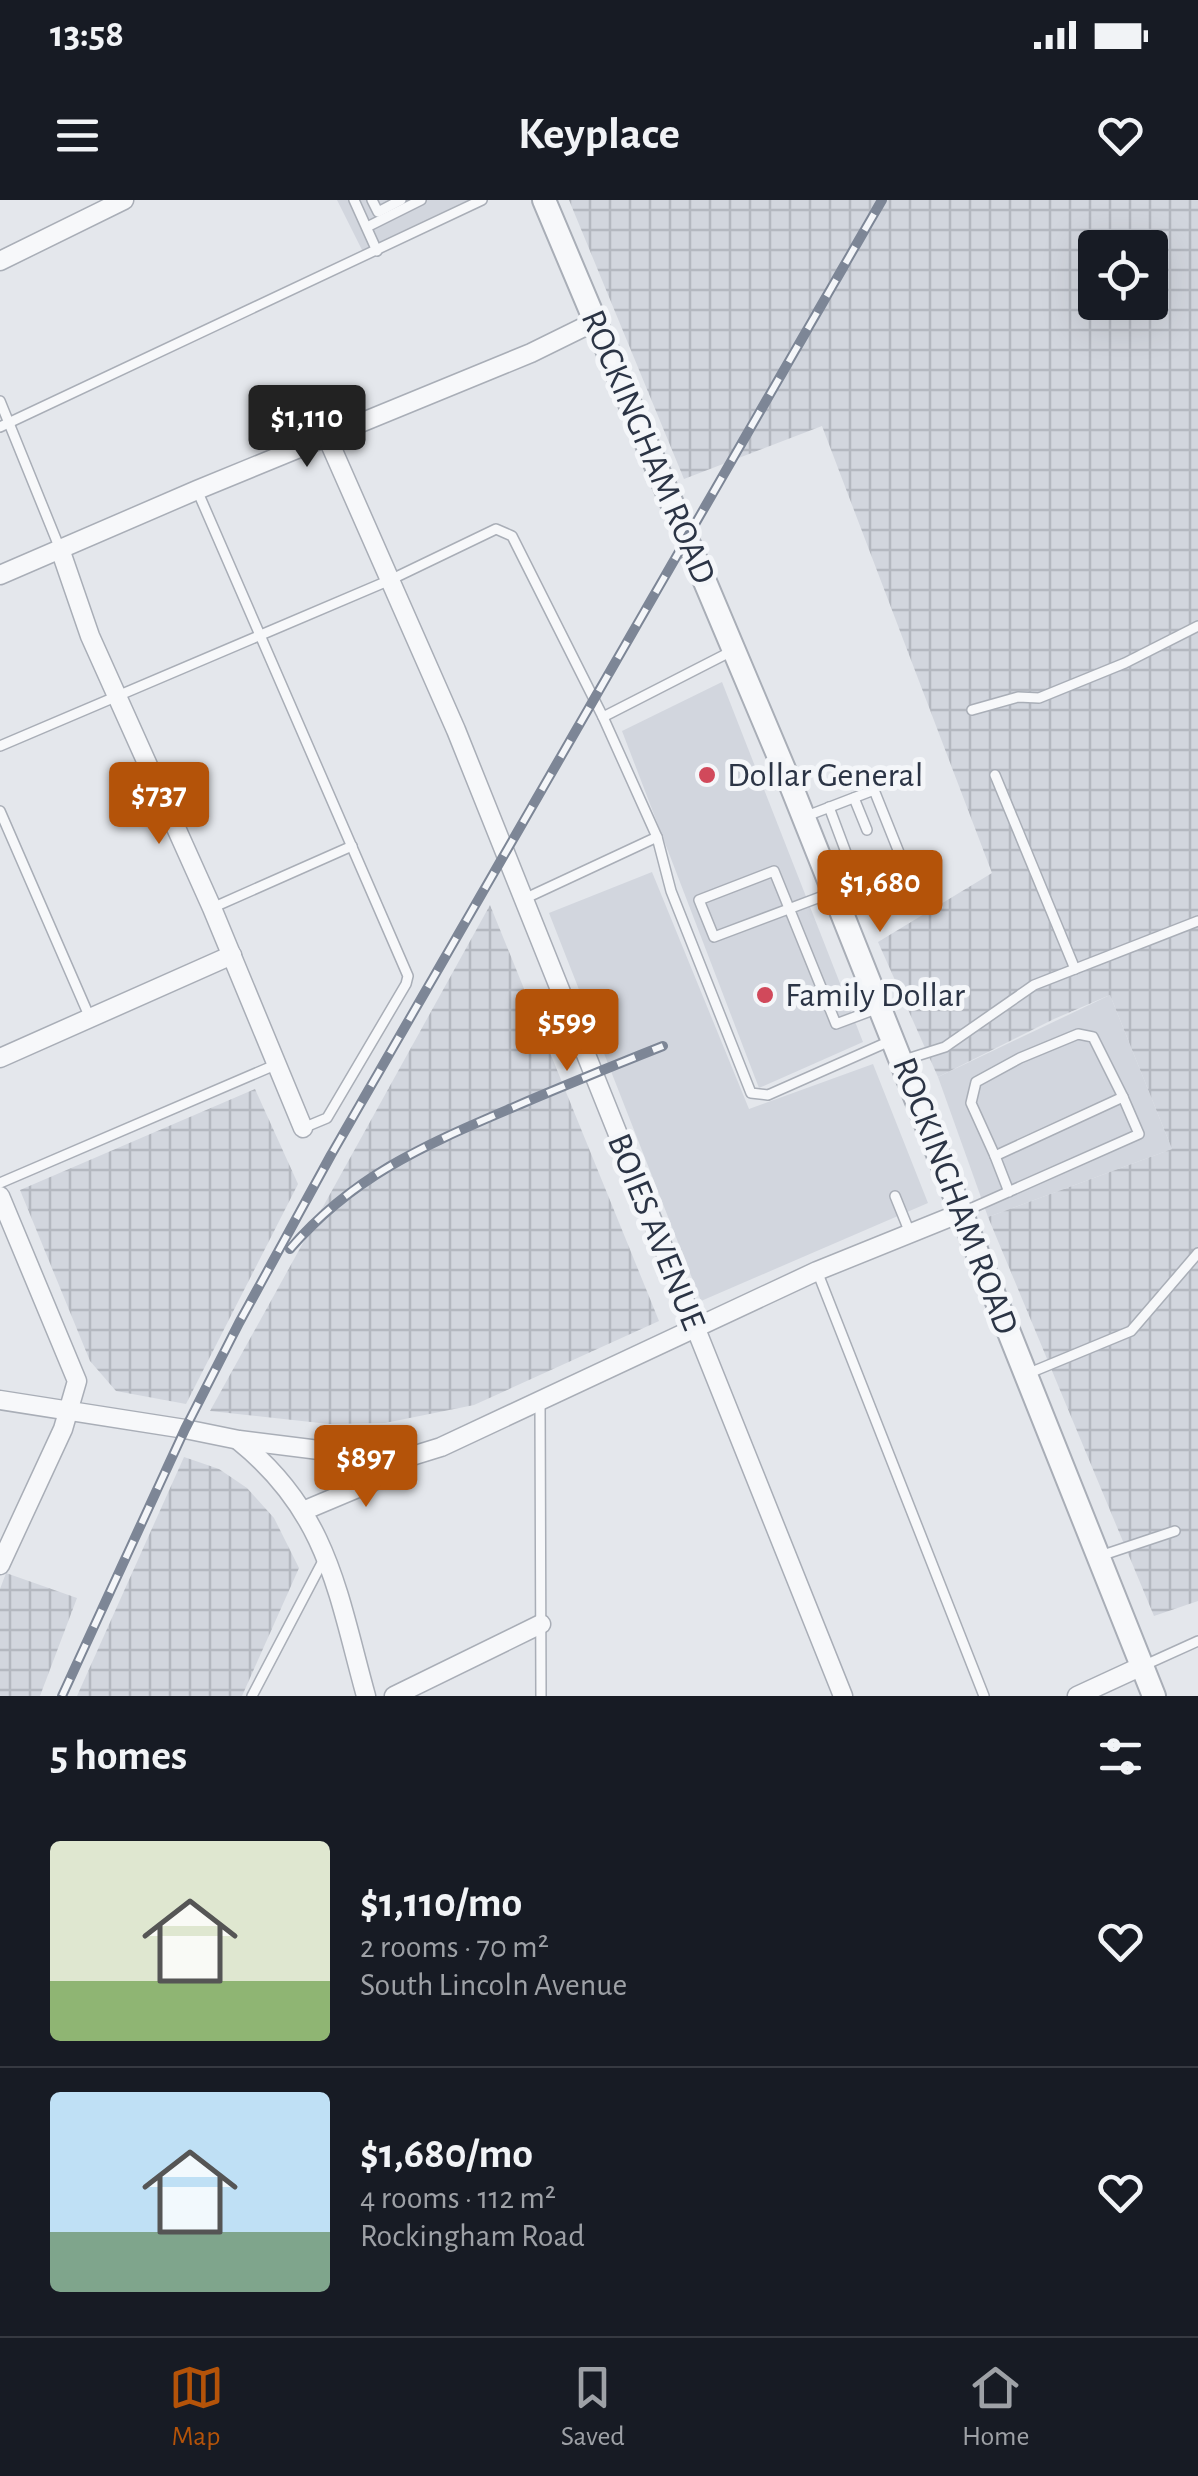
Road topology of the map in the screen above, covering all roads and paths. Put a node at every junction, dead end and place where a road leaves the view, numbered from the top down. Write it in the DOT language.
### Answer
graph roads {
  1 [pos="124,200"];
  2 [pos="354,200"];
  3 [pos="372,200"];
  4 [pos="401,200"];
  5 [pos="421,200"];
  6 [pos="482,200"];
  7 [pos="544,200"];
  8 [pos="367,227"];
  9 [pos="378,252"];
  10 [pos="0,261"];
  11 [pos="594,322"];
  12 [pos="0,402"];
  13 [pos="5,425"];
  14 [pos="327,437"];
  15 [pos="197,490"];
  16 [pos="60,549"];
  17 [pos="0,575"];
  18 [pos="390,580"];
  19 [pos="1198,626"];
  20 [pos="260,636"];
  21 [pos="734,650"];
  22 [pos="118,696"];
  23 [pos="972,710"];
  24 [pos="602,717"];
  25 [pos="0,746"];
  26 [pos="996,775"];
  27 [pos="854,798"];
  28 [pos="829,807"];
  29 [pos="0,811"];
  30 [pos="804,817"];
  31 [pos="867,830"];
  32 [pos="657,837"];
  33 [pos="352,846"];
  34 [pos="880,865"];
  35 [pos="890,888"];
  36 [pos="863,898"];
  37 [pos="837,899"];
  38 [pos="523,900"];
  39 [pos="212,908"];
  40 [pos="788,908"];
  41 [pos="1198,921"];
  42 [pos="232,955"];
  43 [pos="1075,969"];
  44 [pos="880,1007"];
  45 [pos="90,1018"];
  46 [pos="897,1050"];
  47 [pos="0,1058"];
  48 [pos="275,1065"];
  49 [pos="1122,1098"];
  50 [pos="302,1128"];
  51 [pos="995,1156"];
  52 [pos="0,1183"];
  53 [pos="1009,1192"];
  54 [pos="0,1196"];
  55 [pos="894,1196"];
  56 [pos="963,1212"];
  57 [pos="910,1233"];
  58 [pos="1198,1252"];
  59 [pos="818,1271"];
  60 [pos="695,1331"];
  61 [pos="1025,1376"];
  62 [pos="0,1400"];
  63 [pos="540,1401"];
  64 [pos="70,1410"];
  65 [pos="238,1440"];
  66 [pos="399,1460"];
  67 [pos="304,1510"];
  68 [pos="8,1528"];
  69 [pos="1176,1531"];
  70 [pos="326,1556"];
  71 [pos="1097,1557"];
  72 [pos="0,1565"];
  73 [pos="542,1624"];
  74 [pos="1198,1640"];
  75 [pos="1142,1666"];
  76 [pos="252,1696"];
  77 [pos="366,1696"];
  78 [pos="394,1696"];
  79 [pos="541,1696"];
  80 [pos="843,1696"];
  81 [pos="984,1696"];
  82 [pos="1077,1696"];
  83 [pos="1154,1696"];
  1 -- 10 [label="street"];
  2 -- 8 [label="lane"];
  3 -- 4 [label="lane"];
  5 -- 8 [label="lane"];
  6 -- 9 [label="lane"];
  7 -- 11 [label="street, ROCKINGHAM ROAD"];
  8 -- 9 [label="lane"];
  9 -- 13 [label="lane"];
  11 -- 14 [label="street"];
  11 -- 21 [label="street, ROCKINGHAM ROAD"];
  12 -- 13 [label="lane"];
  13 -- 16 [label="lane"];
  14 -- 15 [label="street"];
  14 -- 18 [label="street, BOIES AVENUE"];
  15 -- 16 [label="street"];
  15 -- 20 [label="lane"];
  16 -- 17 [label="street"];
  16 -- 22 [label="street"];
  18 -- 20 [label="lane"];
  18 -- 24 [label="lane"];
  18 -- 38 [label="street, BOIES AVENUE"];
  19 -- 23 [label="lane"];
  20 -- 22 [label="lane"];
  20 -- 33 [label="lane"];
  21 -- 24 [label="lane"];
  21 -- 30 [label="street, ROCKINGHAM ROAD"];
  22 -- 25 [label="lane"];
  22 -- 39 [label="street"];
  24 -- 32 [label="lane"];
  26 -- 43 [label="lane"];
  27 -- 28 [label="lane"];
  27 -- 31 [label="lane"];
  27 -- 35 [label="lane"];
  28 -- 30 [label="lane"];
  28 -- 36 [label="lane"];
  29 -- 45 [label="lane"];
  30 -- 37 [label="street, ROCKINGHAM ROAD"];
  32 -- 38 [label="lane"];
  32 -- 46 [label="lane"];
  33 -- 39 [label="lane"];
  33 -- 50 [label="lane"];
  34 -- 35 [label="lane"];
  35 -- 36 [label="lane"];
  36 -- 37 [label="lane"];
  37 -- 40 [label="lane"];
  37 -- 44 [label="street, ROCKINGHAM ROAD"];
  38 -- 60 [label="street, BOIES AVENUE"];
  39 -- 42 [label="street"];
  40 -- 40 [label="lane"];
  40 -- 44 [label="lane"];
  41 -- 43 [label="lane"];
  42 -- 45 [label="street"];
  42 -- 48 [label="street"];
  43 -- 46 [label="lane"];
  44 -- 46 [label="street, ROCKINGHAM ROAD"];
  45 -- 47 [label="street"];
  46 -- 56 [label="street, ROCKINGHAM ROAD"];
  48 -- 50 [label="street"];
  48 -- 52 [label="lane"];
  49 -- 51 [label="lane"];
  49 -- 51 [label="lane"];
  49 -- 53 [label="lane"];
  51 -- 53 [label="lane"];
  53 -- 56 [label="lane"];
  54 -- 64 [label="street"];
  55 -- 57 [label="lane"];
  56 -- 57 [label="street"];
  56 -- 61 [label="street, ROCKINGHAM ROAD"];
  57 -- 59 [label="street"];
  58 -- 61 [label="lane"];
  59 -- 60 [label="street"];
  59 -- 81 [label="lane"];
  60 -- 63 [label="street"];
  60 -- 80 [label="street, BOIES AVENUE"];
  61 -- 71 [label="street, ROCKINGHAM ROAD"];
  62 -- 64 [label="street"];
  63 -- 66 [label="street"];
  63 -- 73 [label="lane"];
  64 -- 65 [label="street"];
  64 -- 68 [label="street"];
  65 -- 66 [label="street"];
  65 -- 67 [label="street"];
  66 -- 67 [label="street"];
  67 -- 70 [label="street"];
  68 -- 72 [label="street"];
  69 -- 71 [label="lane"];
  70 -- 76 [label="lane"];
  70 -- 77 [label="street"];
  71 -- 75 [label="street, ROCKINGHAM ROAD"];
  73 -- 78 [label="street"];
  73 -- 79 [label="lane"];
  74 -- 75 [label="lane"];
  75 -- 82 [label="street"];
  75 -- 83 [label="street, ROCKINGHAM ROAD"];
}
